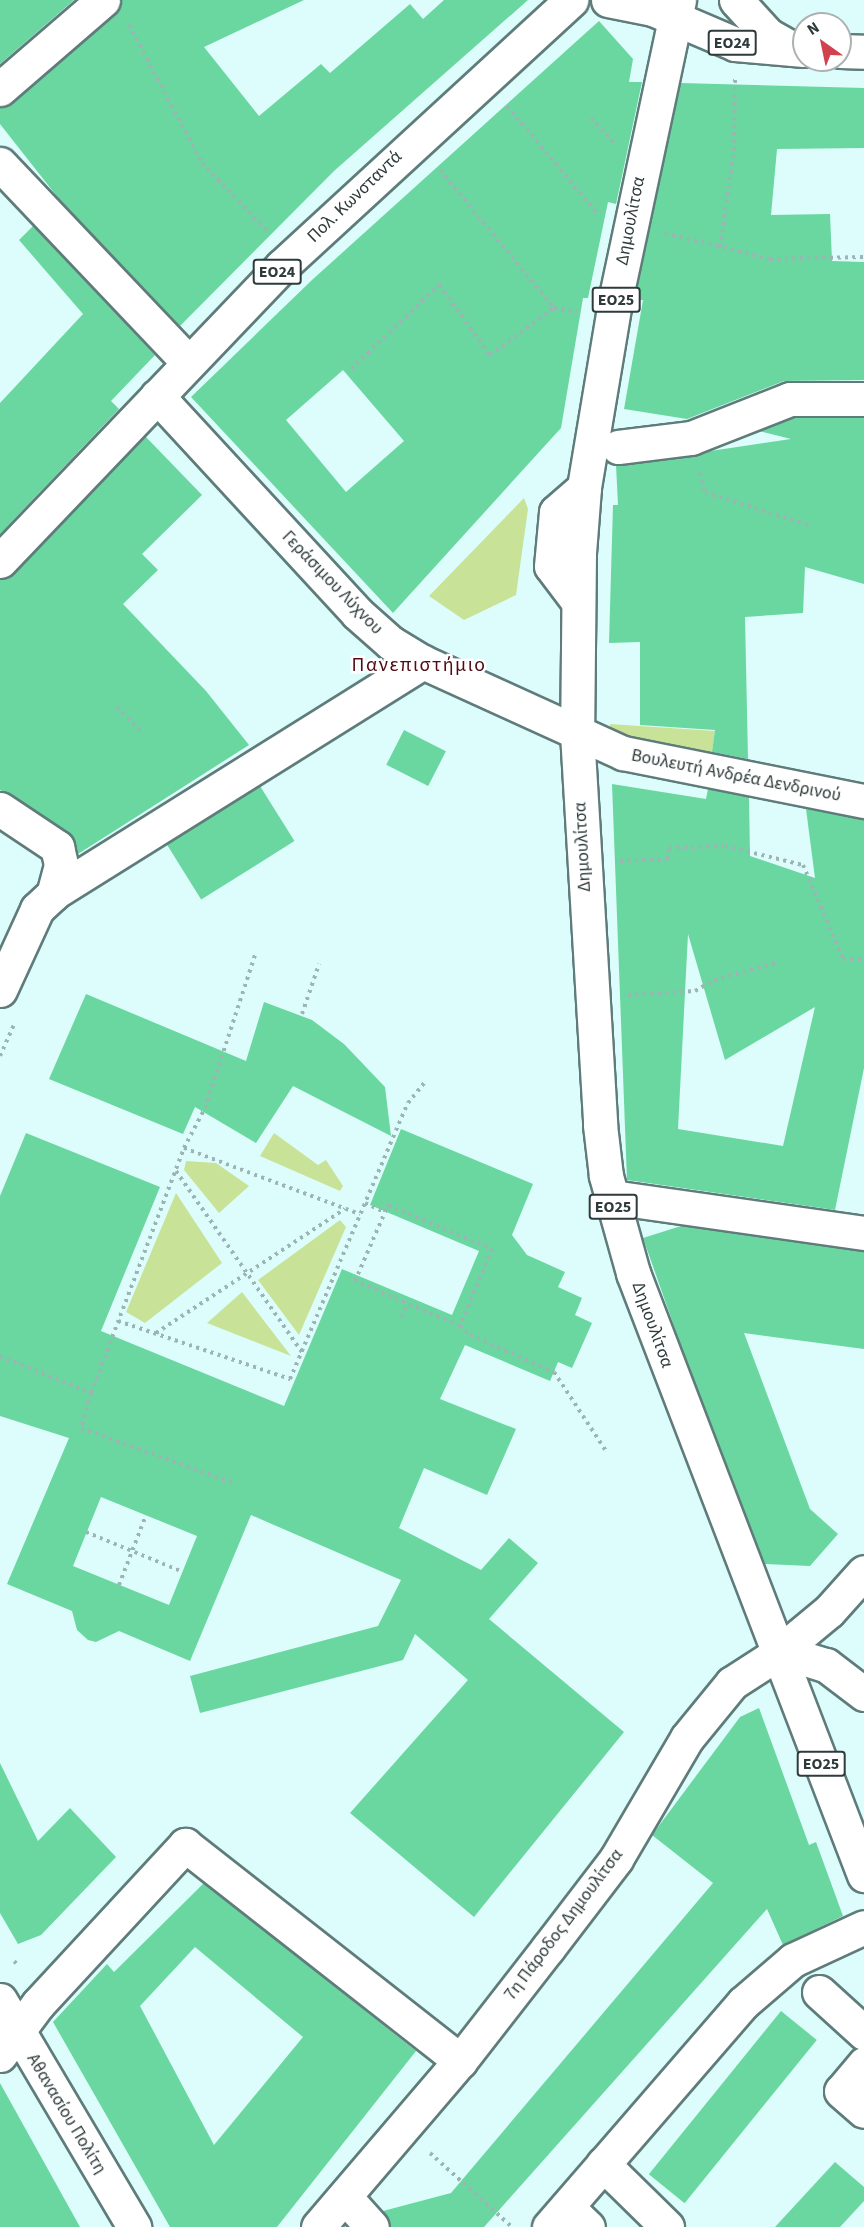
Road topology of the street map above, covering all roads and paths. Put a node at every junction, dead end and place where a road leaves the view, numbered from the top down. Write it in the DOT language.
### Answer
graph roads {
  1 [pos="571,0"];
  2 [pos="608,0"];
  3 [pos="736,0"];
  4 [pos="677,9"];
  5 [pos="114,10"];
  6 [pos="792,46"];
  7 [pos="792,49"];
  8 [pos="735,79"];
  9 [pos="0,90"];
  10 [pos="503,101"];
  11 [pos="591,118"];
  12 [pos="616,147"];
  13 [pos="0,164"];
  14 [pos="446,177"];
  15 [pos="598,214"];
  16 [pos="653,230"];
  17 [pos="269,233"];
  18 [pos="720,248"];
  19 [pos="864,257"];
  20 [pos="554,308"];
  21 [pos="586,314"];
  22 [pos="189,363"];
  23 [pos="351,369"];
  24 [pos="158,396"];
  25 [pos="864,399"];
  26 [pos="691,438"];
  27 [pos="618,447"];
  28 [pos="811,526"];
  29 [pos="0,561"];
  30 [pos="423,662"];
  31 [pos="117,707"];
  32 [pos="143,734"];
  33 [pos="577,734"];
  34 [pos="864,801"];
  35 [pos="0,809"];
  36 [pos="584,862"];
  37 [pos="53,894"];
  38 [pos="256,952"];
  39 [pos="864,959"];
  40 [pos="780,962"];
  41 [pos="319,964"];
  42 [pos="0,990"];
  43 [pos="591,998"];
  44 [pos="302,1014"];
  45 [pos="424,1083"];
  46 [pos="184,1148"];
  47 [pos="176,1170"];
  48 [pos="610,1197"];
  49 [pos="365,1203"];
  50 [pos="345,1209"];
  51 [pos="384,1212"];
  52 [pos="360,1214"];
  53 [pos="864,1227"];
  54 [pos="245,1273"];
  55 [pos="407,1303"];
  56 [pos="402,1317"];
  57 [pos="118,1321"];
  58 [pos="460,1326"];
  59 [pos="155,1334"];
  60 [pos="302,1352"];
  61 [pos="0,1356"];
  62 [pos="91,1393"];
  63 [pos="606,1451"];
  64 [pos="236,1484"];
  65 [pos="146,1515"];
  66 [pos="86,1532"];
  67 [pos="131,1550"];
  68 [pos="183,1572"];
  69 [pos="864,1572"];
  70 [pos="119,1585"];
  71 [pos="777,1654"];
  72 [pos="864,1694"];
  73 [pos="864,1875"];
  74 [pos="864,1928"];
  75 [pos="819,1992"];
  76 [pos="0,2000"];
  77 [pos="864,2033"];
  78 [pos="9,2044"];
  79 [pos="460,2061"];
  80 [pos="864,2064"];
  81 [pos="864,2111"];
  82 [pos="402,2128"];
  83 [pos="603,2164"];
  84 [pos="345,2197"];
  85 [pos="568,2220"];
  86 [pos="134,2227"];
  87 [pos="318,2227"];
  88 [pos="372,2227"];
  89 [pos="512,2227"];
  90 [pos="667,2227"];
  1 -- 22 [label="street, Πολ. Κωνσταντά / ΕΟ24"];
  2 -- 4 [label="street, ΕΟ24"];
  3 -- 6 [label="street, ΕΟ24"];
  4 -- 7 [label="street, ΕΟ24"];
  4 -- 33 [label="street, Δημουλίτσα / ΕΟ25"];
  5 -- 9 [label="street"];
  5 -- 17 [label="path"];
  8 -- 18 [label="path"];
  10 -- 15 [label="path"];
  11 -- 12 [label="path"];
  13 -- 22 [label="street"];
  14 -- 20 [label="path"];
  16 -- 18 [label="path"];
  18 -- 19 [label="path"];
  20 -- 21 [label="path"];
  20 -- 23 [label="path"];
  22 -- 24 [label="street, Πολ. Κωνσταντά / ΕΟ24"];
  24 -- 29 [label="street, Πολ. Κωνσταντά / ΕΟ24"];
  24 -- 30 [label="street, Γεράσιμου Λύχνου"];
  25 -- 26 [label="street"];
  26 -- 27 [label="street"];
  26 -- 28 [label="path"];
  30 -- 33 [label="street, Γεράσιμου Λύχνου"];
  30 -- 37 [label="street"];
  31 -- 32 [label="path"];
  33 -- 34 [label="street, Βουλευτή Ανδρέα Δενδρινού"];
  33 -- 36 [label="street, Δημουλίτσα / ΕΟ25"];
  35 -- 37 [label="street"];
  36 -- 39 [label="path"];
  36 -- 43 [label="street, Δημουλίτσα / ΕΟ25"];
  37 -- 42 [label="street"];
  38 -- 46 [label="path"];
  40 -- 43 [label="path"];
  41 -- 44 [label="path"];
  43 -- 48 [label="street, Δημουλίτσα / ΕΟ25"];
  45 -- 49 [label="path"];
  46 -- 47 [label="path"];
  46 -- 50 [label="path"];
  47 -- 54 [label="path"];
  47 -- 57 [label="path"];
  48 -- 53 [label="street"];
  48 -- 71 [label="street, Δημουλίτσα / ΕΟ25"];
  49 -- 51 [label="path"];
  49 -- 52 [label="path"];
  50 -- 52 [label="path"];
  50 -- 54 [label="path"];
  51 -- 55 [label="path"];
  51 -- 58 [label="path"];
  52 -- 60 [label="path"];
  54 -- 59 [label="path"];
  54 -- 60 [label="path"];
  55 -- 56 [label="path"];
  55 -- 58 [label="path"];
  57 -- 59 [label="path"];
  57 -- 62 [label="path"];
  58 -- 63 [label="path"];
  59 -- 60 [label="path"];
  61 -- 62 [label="path"];
  62 -- 64 [label="path"];
  65 -- 67 [label="path"];
  66 -- 67 [label="path"];
  67 -- 68 [label="path"];
  67 -- 70 [label="path"];
  69 -- 71 [label="street, 7η Πάροδος Δημουλίτσα"];
  71 -- 72 [label="street"];
  71 -- 73 [label="street, ΕΟ25"];
  71 -- 79 [label="street, 7η Πάροδος Δημουλίτσα"];
  74 -- 83 [label="street"];
  75 -- 77 [label="street"];
  76 -- 78 [label="street, Αθανασίου Πολίτη"];
  78 -- 79 [label="street"];
  78 -- 86 [label="street, Αθανασίου Πολίτη"];
  79 -- 82 [label="street, 7η Πάροδος Δημουλίτσα"];
  80 -- 81 [label="street"];
  82 -- 84 [label="street, 7η Πάροδος Δημουλίτσα"];
  82 -- 89 [label="path"];
  83 -- 85 [label="street"];
  83 -- 90 [label="street"];
  84 -- 87 [label="street"];
  84 -- 88 [label="street"];
}
